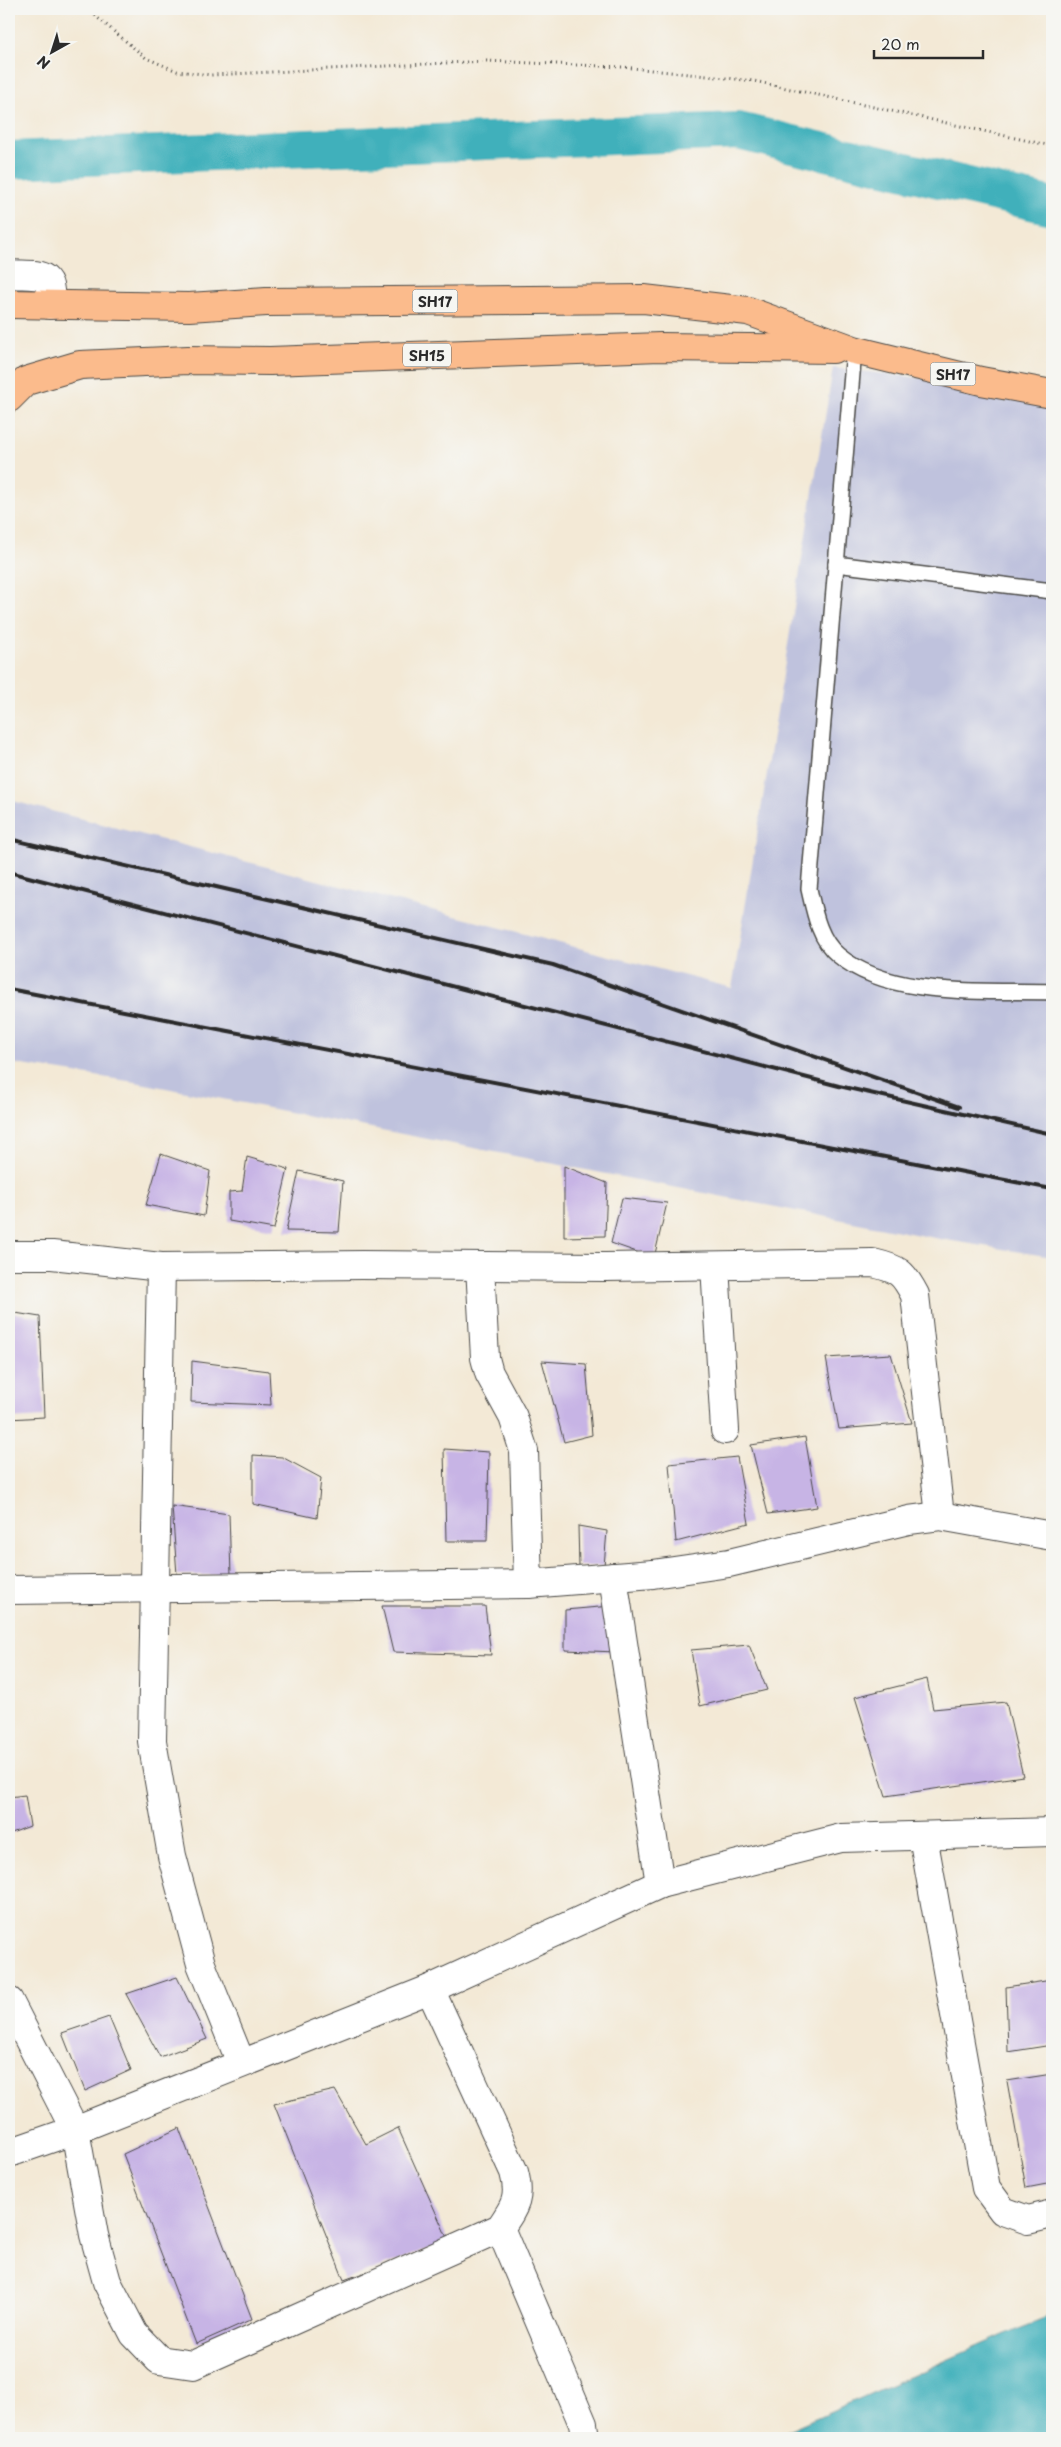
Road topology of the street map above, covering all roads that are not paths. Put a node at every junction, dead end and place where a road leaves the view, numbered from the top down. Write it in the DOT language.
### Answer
graph roads {
  1 [pos="9,274"];
  2 [pos="9,304"];
  3 [pos="50,305"];
  4 [pos="854,350"];
  5 [pos="1052,394"];
  6 [pos="9,398"];
  7 [pos="836,564"];
  8 [pos="1052,590"];
  9 [pos="1052,992"];
  10 [pos="9,1255"];
  11 [pos="480,1266"];
  12 [pos="715,1266"];
  13 [pos="161,1267"];
  14 [pos="725,1430"];
  15 [pos="940,1516"];
  16 [pos="1052,1536"];
  17 [pos="613,1577"];
  18 [pos="528,1584"];
  19 [pos="155,1586"];
  20 [pos="9,1590"];
  21 [pos="1052,1832"];
  22 [pos="922,1836"];
  23 [pos="660,1884"];
  24 [pos="430,1989"];
  25 [pos="9,2001"];
  26 [pos="241,2063"];
  27 [pos="75,2130"];
  28 [pos="9,2153"];
  29 [pos="1052,2214"];
  30 [pos="500,2228"];
  31 [pos="585,2438"];
  1 -- 3 [label="street"];
  2 -- 3 [label="main road, SH17"];
  3 -- 4 [label="main road, SH17"];
  4 -- 5 [label="main road, SH17"];
  4 -- 6 [label="main road, SH15"];
  4 -- 7 [label="lane"];
  7 -- 8 [label="lane"];
  7 -- 9 [label="lane"];
  10 -- 13 [label="street"];
  11 -- 12 [label="street"];
  11 -- 13 [label="street"];
  11 -- 18 [label="street"];
  12 -- 14 [label="street"];
  12 -- 15 [label="street"];
  13 -- 19 [label="street"];
  15 -- 16 [label="street"];
  15 -- 17 [label="street"];
  17 -- 18 [label="street"];
  17 -- 23 [label="street"];
  18 -- 19 [label="street"];
  19 -- 20 [label="street"];
  19 -- 26 [label="street"];
  21 -- 22 [label="street"];
  22 -- 23 [label="street"];
  22 -- 29 [label="street"];
  23 -- 24 [label="street"];
  24 -- 26 [label="street"];
  24 -- 30 [label="street"];
  25 -- 27 [label="street"];
  26 -- 27 [label="street"];
  27 -- 28 [label="street"];
  27 -- 30 [label="street"];
  30 -- 31 [label="street"];
}
